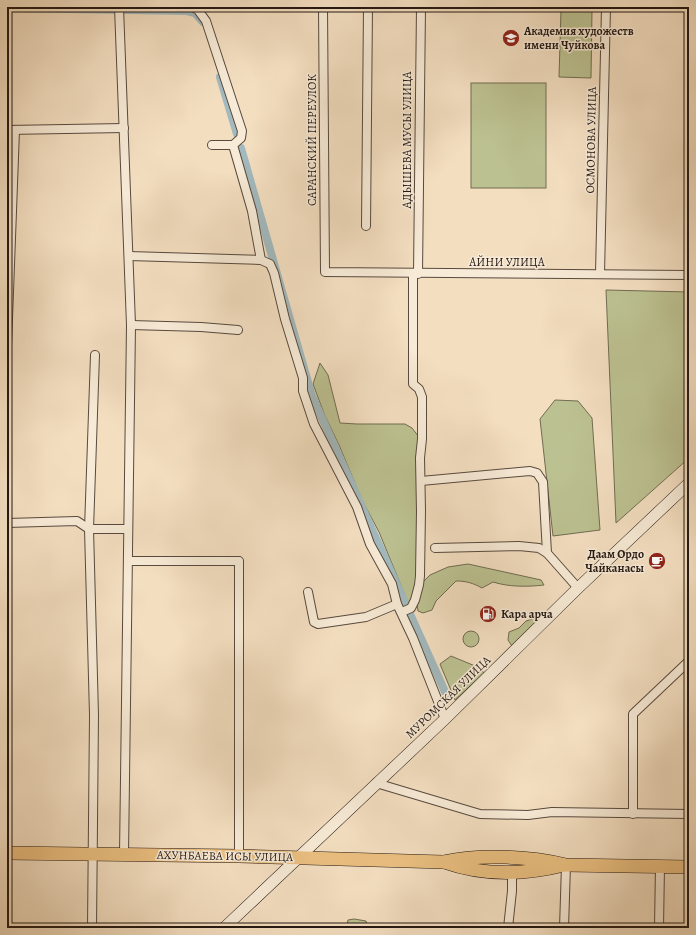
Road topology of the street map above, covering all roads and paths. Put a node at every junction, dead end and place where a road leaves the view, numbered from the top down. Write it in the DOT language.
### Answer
graph roads {
  1 [pos="193,7"];
  2 [pos="323,7"];
  3 [pos="368,7"];
  4 [pos="420,7"];
  5 [pos="606,7"];
  6 [pos="119,9"];
  7 [pos="124,128"];
  8 [pos="11,130"];
  9 [pos="212,145"];
  10 [pos="233,145"];
  11 [pos="366,226"];
  12 [pos="129,256"];
  13 [pos="261,260"];
  14 [pos="325,272"];
  15 [pos="416,274"];
  16 [pos="600,274"];
  17 [pos="689,275"];
  18 [pos="131,325"];
  19 [pos="238,330"];
  20 [pos="7,346"];
  21 [pos="95,355"];
  22 [pos="421,481"];
  23 [pos="689,483"];
  24 [pos="7,523"];
  25 [pos="89,528"];
  26 [pos="128,529"];
  27 [pos="435,548"];
  28 [pos="548,553"];
  29 [pos="128,561"];
  30 [pos="578,588"];
  31 [pos="308,592"];
  32 [pos="397,604"];
  33 [pos="406,610"];
  34 [pos="689,661"];
  35 [pos="445,719"];
  36 [pos="376,783"];
  37 [pos="633,814"];
  38 [pos="689,814"];
  39 [pos="7,853"];
  40 [pos="93,854"];
  41 [pos="124,854"];
  42 [pos="239,856"];
  43 [pos="298,857"];
  44 [pos="443,862"];
  45 [pos="566,865"];
  46 [pos="660,866"];
  47 [pos="689,867"];
  48 [pos="512,873"];
  49 [pos="92,928"];
  50 [pos="224,928"];
  51 [pos="508,928"];
  52 [pos="564,928"];
  53 [pos="659,928"];
  1 -- 10 [label="street"];
  2 -- 14 [label="street, САРАНСКИЙ ПЕРЕУЛОК"];
  3 -- 11 [label="street"];
  4 -- 15 [label="street, АДЫШЕВА МУСЫ УЛИЦА"];
  5 -- 16 [label="street, ОСМОНОВА УЛИЦА"];
  6 -- 7 [label="street"];
  7 -- 8 [label="street"];
  7 -- 12 [label="street"];
  8 -- 20 [label="street"];
  9 -- 10 [label="street"];
  10 -- 13 [label="street"];
  12 -- 13 [label="street"];
  12 -- 18 [label="street"];
  13 -- 32 [label="street"];
  14 -- 15 [label="street, АЙНИ УЛИЦА"];
  15 -- 16 [label="street, АЙНИ УЛИЦА"];
  15 -- 22 [label="street, АДЫШЕВА МУСЫ УЛИЦА"];
  16 -- 17 [label="street, АЙНИ УЛИЦА"];
  18 -- 19 [label="street"];
  18 -- 26 [label="street"];
  21 -- 25 [label="street"];
  22 -- 28 [label="street"];
  22 -- 33 [label="street, АДЫШЕВА МУСЫ УЛИЦА"];
  23 -- 30 [label="main road, МУРОМСКАЯ УЛИЦА"];
  24 -- 25 [label="street"];
  25 -- 26 [label="street"];
  25 -- 40 [label="street"];
  26 -- 29 [label="street"];
  27 -- 28 [label="street"];
  28 -- 30 [label="street"];
  29 -- 41 [label="street"];
  29 -- 42 [label="street"];
  30 -- 35 [label="main road, МУРОМСКАЯ УЛИЦА"];
  31 -- 32 [label="street"];
  32 -- 33 [label="street"];
  33 -- 35 [label="street"];
  34 -- 37 [label="street"];
  35 -- 36 [label="main road, МУРОМСКАЯ УЛИЦА"];
  36 -- 37 [label="street"];
  36 -- 43 [label="main road, МУРОМСКАЯ УЛИЦА"];
  37 -- 38 [label="street"];
  39 -- 40 [label="main road, АХУНБАЕВА ИСЫ УЛИЦА"];
  40 -- 41 [label="main road, АХУНБАЕВА ИСЫ УЛИЦА"];
  40 -- 49 [label="street"];
  41 -- 42 [label="main road, АХУНБАЕВА ИСЫ УЛИЦА"];
  42 -- 43 [label="main road, АХУНБАЕВА ИСЫ УЛИЦА"];
  43 -- 44 [label="main road, АХУНБАЕВА ИСЫ УЛИЦА"];
  43 -- 50 [label="main road, МУРОМСКАЯ УЛИЦА"];
  44 -- 45 [label="main road, АХУНБАЕВА ИСЫ УЛИЦА"];
  44 -- 48 [label="main road, АХУНБАЕВА ИСЫ УЛИЦА"];
  45 -- 46 [label="main road, АХУНБАЕВА ИСЫ УЛИЦА"];
  45 -- 48 [label="main road, АХУНБАЕВА ИСЫ УЛИЦА"];
  45 -- 52 [label="street"];
  46 -- 47 [label="main road, АХУНБАЕВА ИСЫ УЛИЦА"];
  46 -- 53 [label="street"];
  48 -- 51 [label="street"];
}
